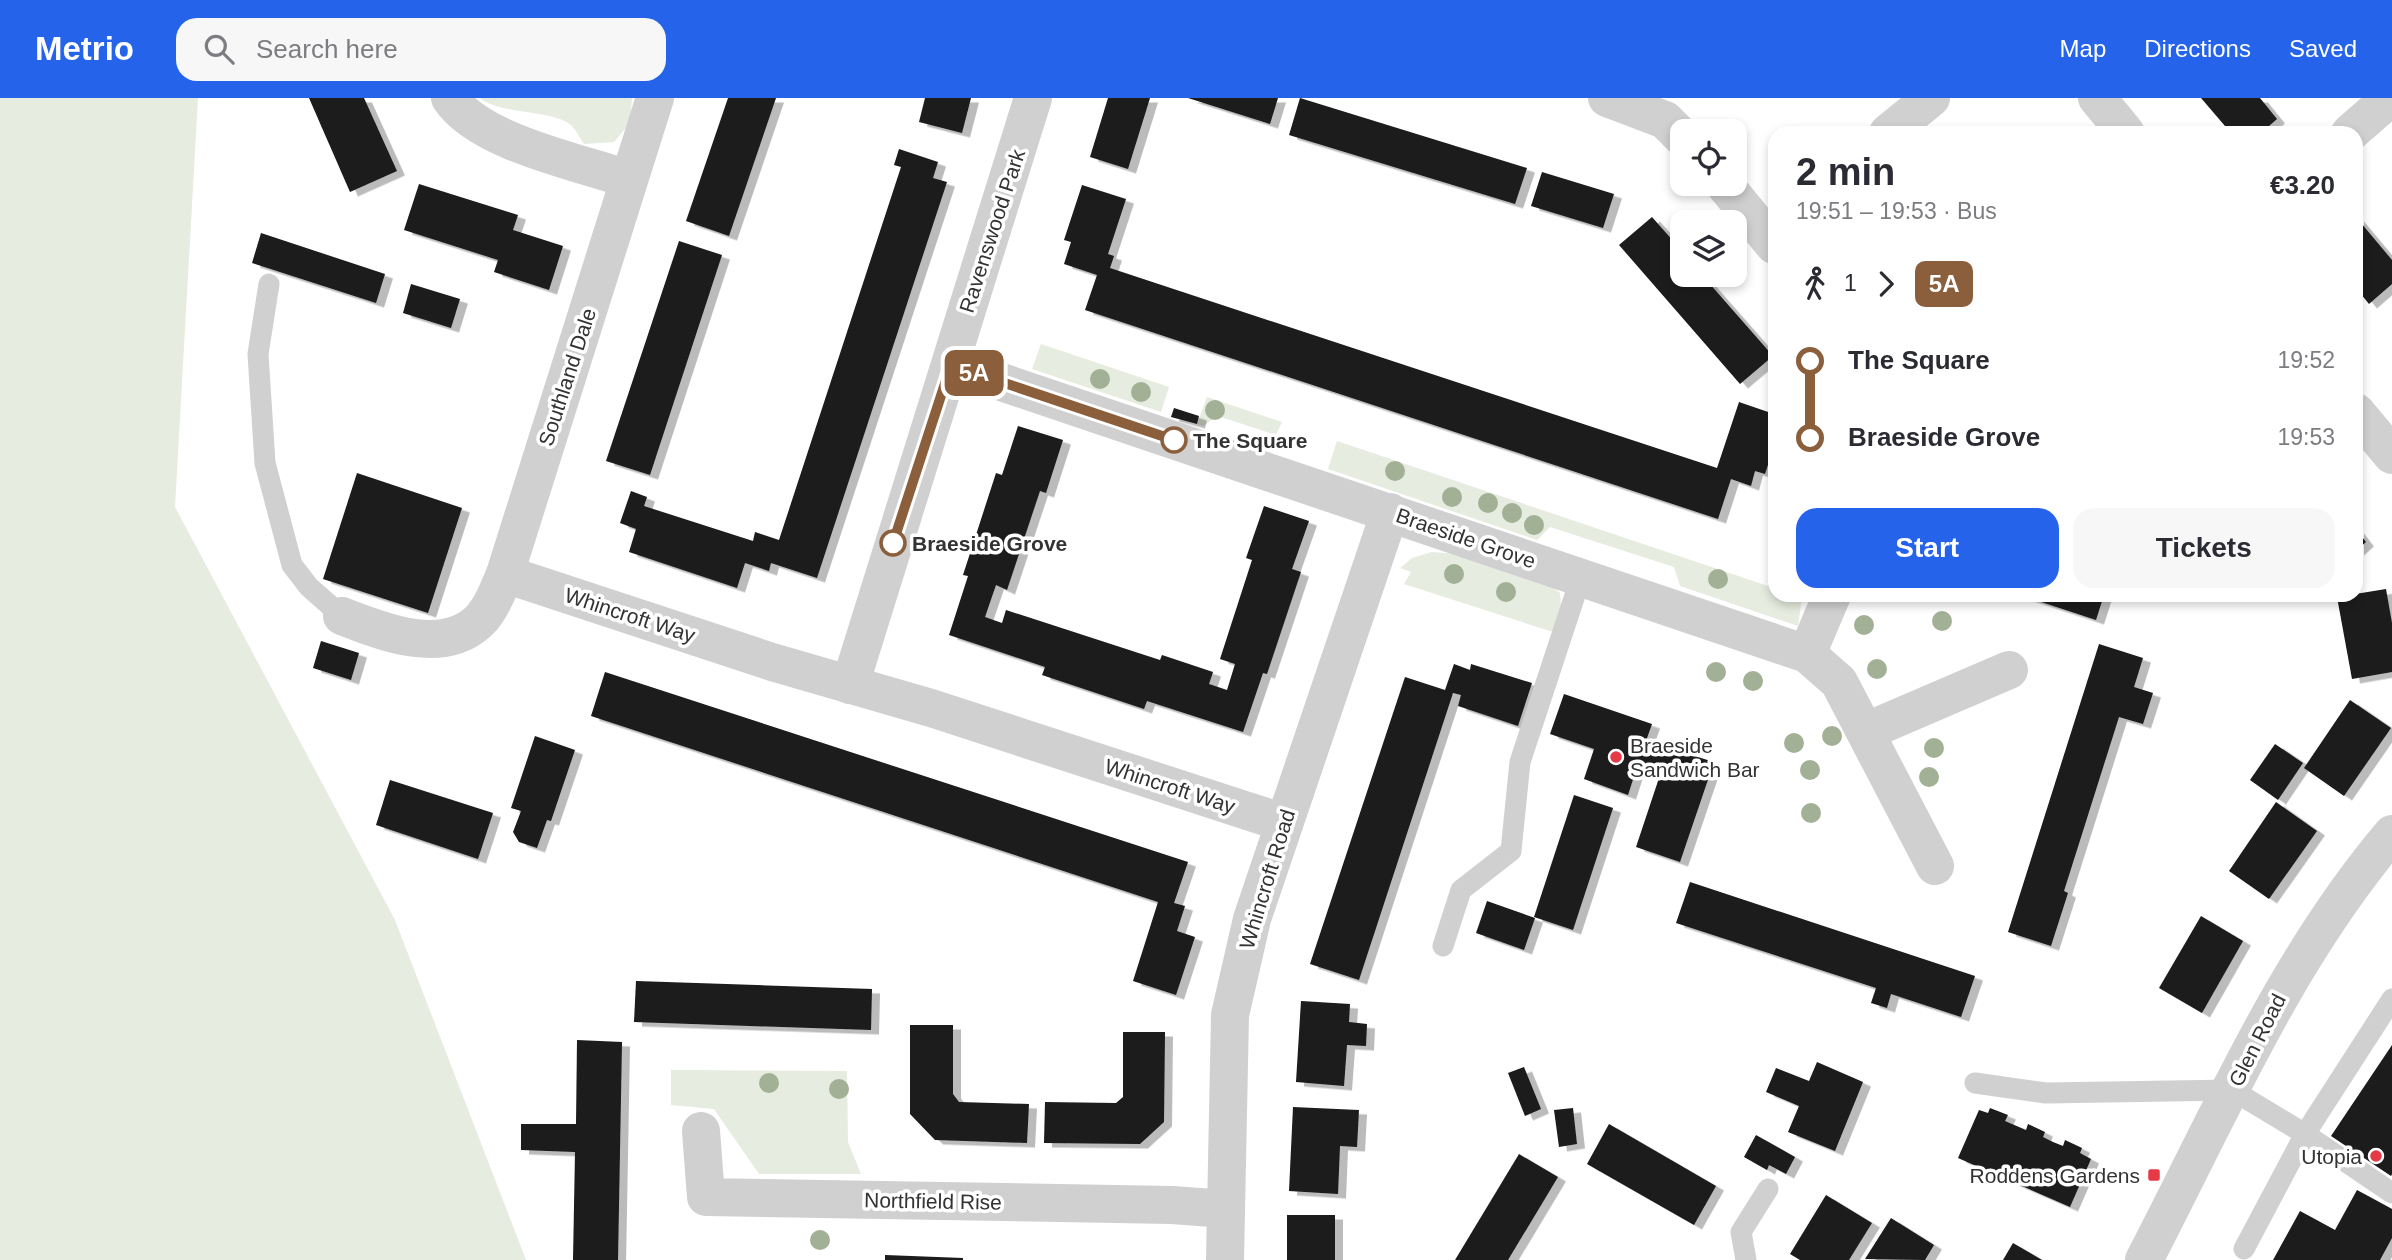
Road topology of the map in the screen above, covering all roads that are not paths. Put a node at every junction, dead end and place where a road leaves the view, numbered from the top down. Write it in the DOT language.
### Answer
graph roads {
  1 [pos="450,98"];
  2 [pos="655,98"];
  3 [pos="1033,98"];
  4 [pos="1607,98"];
  5 [pos="1931,98"];
  6 [pos="2097,98"];
  7 [pos="2390,98"];
  8 [pos="1670,125"];
  9 [pos="1897,126"];
  10 [pos="2120,126"];
  11 [pos="2358,126"];
  12 [pos="628,179"];
  13 [pos="1735,196"];
  14 [pos="1768,232"];
  15 [pos="269,284"];
  16 [pos="951,365"];
  17 [pos="2363,420"];
  18 [pos="2392,455"];
  19 [pos="1390,512"];
  20 [pos="505,574"];
  21 [pos="1581,577"];
  22 [pos="1829,602"];
  23 [pos="342,616"];
  24 [pos="1807,654"];
  25 [pos="2009,670"];
  26 [pos="850,685"];
  27 [pos="1867,731"];
  28 [pos="1284,823"];
  29 [pos="2392,834"];
  30 [pos="1935,866"];
  31 [pos="1443,946"];
  32 [pos="2392,999"];
  33 [pos="1975,1083"];
  34 [pos="2232,1090"];
  35 [pos="701,1131"];
  36 [pos="2305,1134"];
  37 [pos="1768,1188"];
  38 [pos="2392,1193"];
  39 [pos="1226,1209"];
  40 [pos="2244,1249"];
  41 [pos="1225,1260"];
  42 [pos="1746,1260"];
  43 [pos="2144,1260"];
  1 -- 12 [label="street"];
  2 -- 12 [label="street, Southland Dale"];
  3 -- 16 [label="street, Ravenswood Park"];
  4 -- 8 [label="street"];
  5 -- 9 [label="street"];
  6 -- 10 [label="street"];
  7 -- 11 [label="street"];
  12 -- 20 [label="street, Southland Dale"];
  13 -- 14 [label="street"];
  15 -- 23 [label="lane"];
  16 -- 19 [label="street, Braeside Grove"];
  16 -- 26 [label="street, Ravenswood Park"];
  17 -- 18 [label="street"];
  19 -- 21 [label="street, Braeside Grove"];
  19 -- 28 [label="street, Whincroft Road"];
  20 -- 23 [label="street"];
  20 -- 26 [label="street, Whincroft Way"];
  21 -- 24 [label="street, Braeside Grove"];
  21 -- 31 [label="lane"];
  22 -- 24 [label="street"];
  24 -- 27 [label="street, Braeside Grove"];
  25 -- 27 [label="street"];
  26 -- 28 [label="street, Whincroft Way"];
  27 -- 30 [label="street, Braeside Grove"];
  28 -- 39 [label="street, Whincroft Road"];
  29 -- 34 [label="street, Glen Road"];
  32 -- 36 [label="lane"];
  33 -- 34 [label="lane"];
  34 -- 36 [label="lane"];
  34 -- 43 [label="street, Glen Road"];
  35 -- 39 [label="street, Northfield Rise"];
  36 -- 38 [label="lane"];
  36 -- 40 [label="lane"];
  37 -- 42 [label="lane"];
  39 -- 41 [label="street, Whincroft Road"];
}
